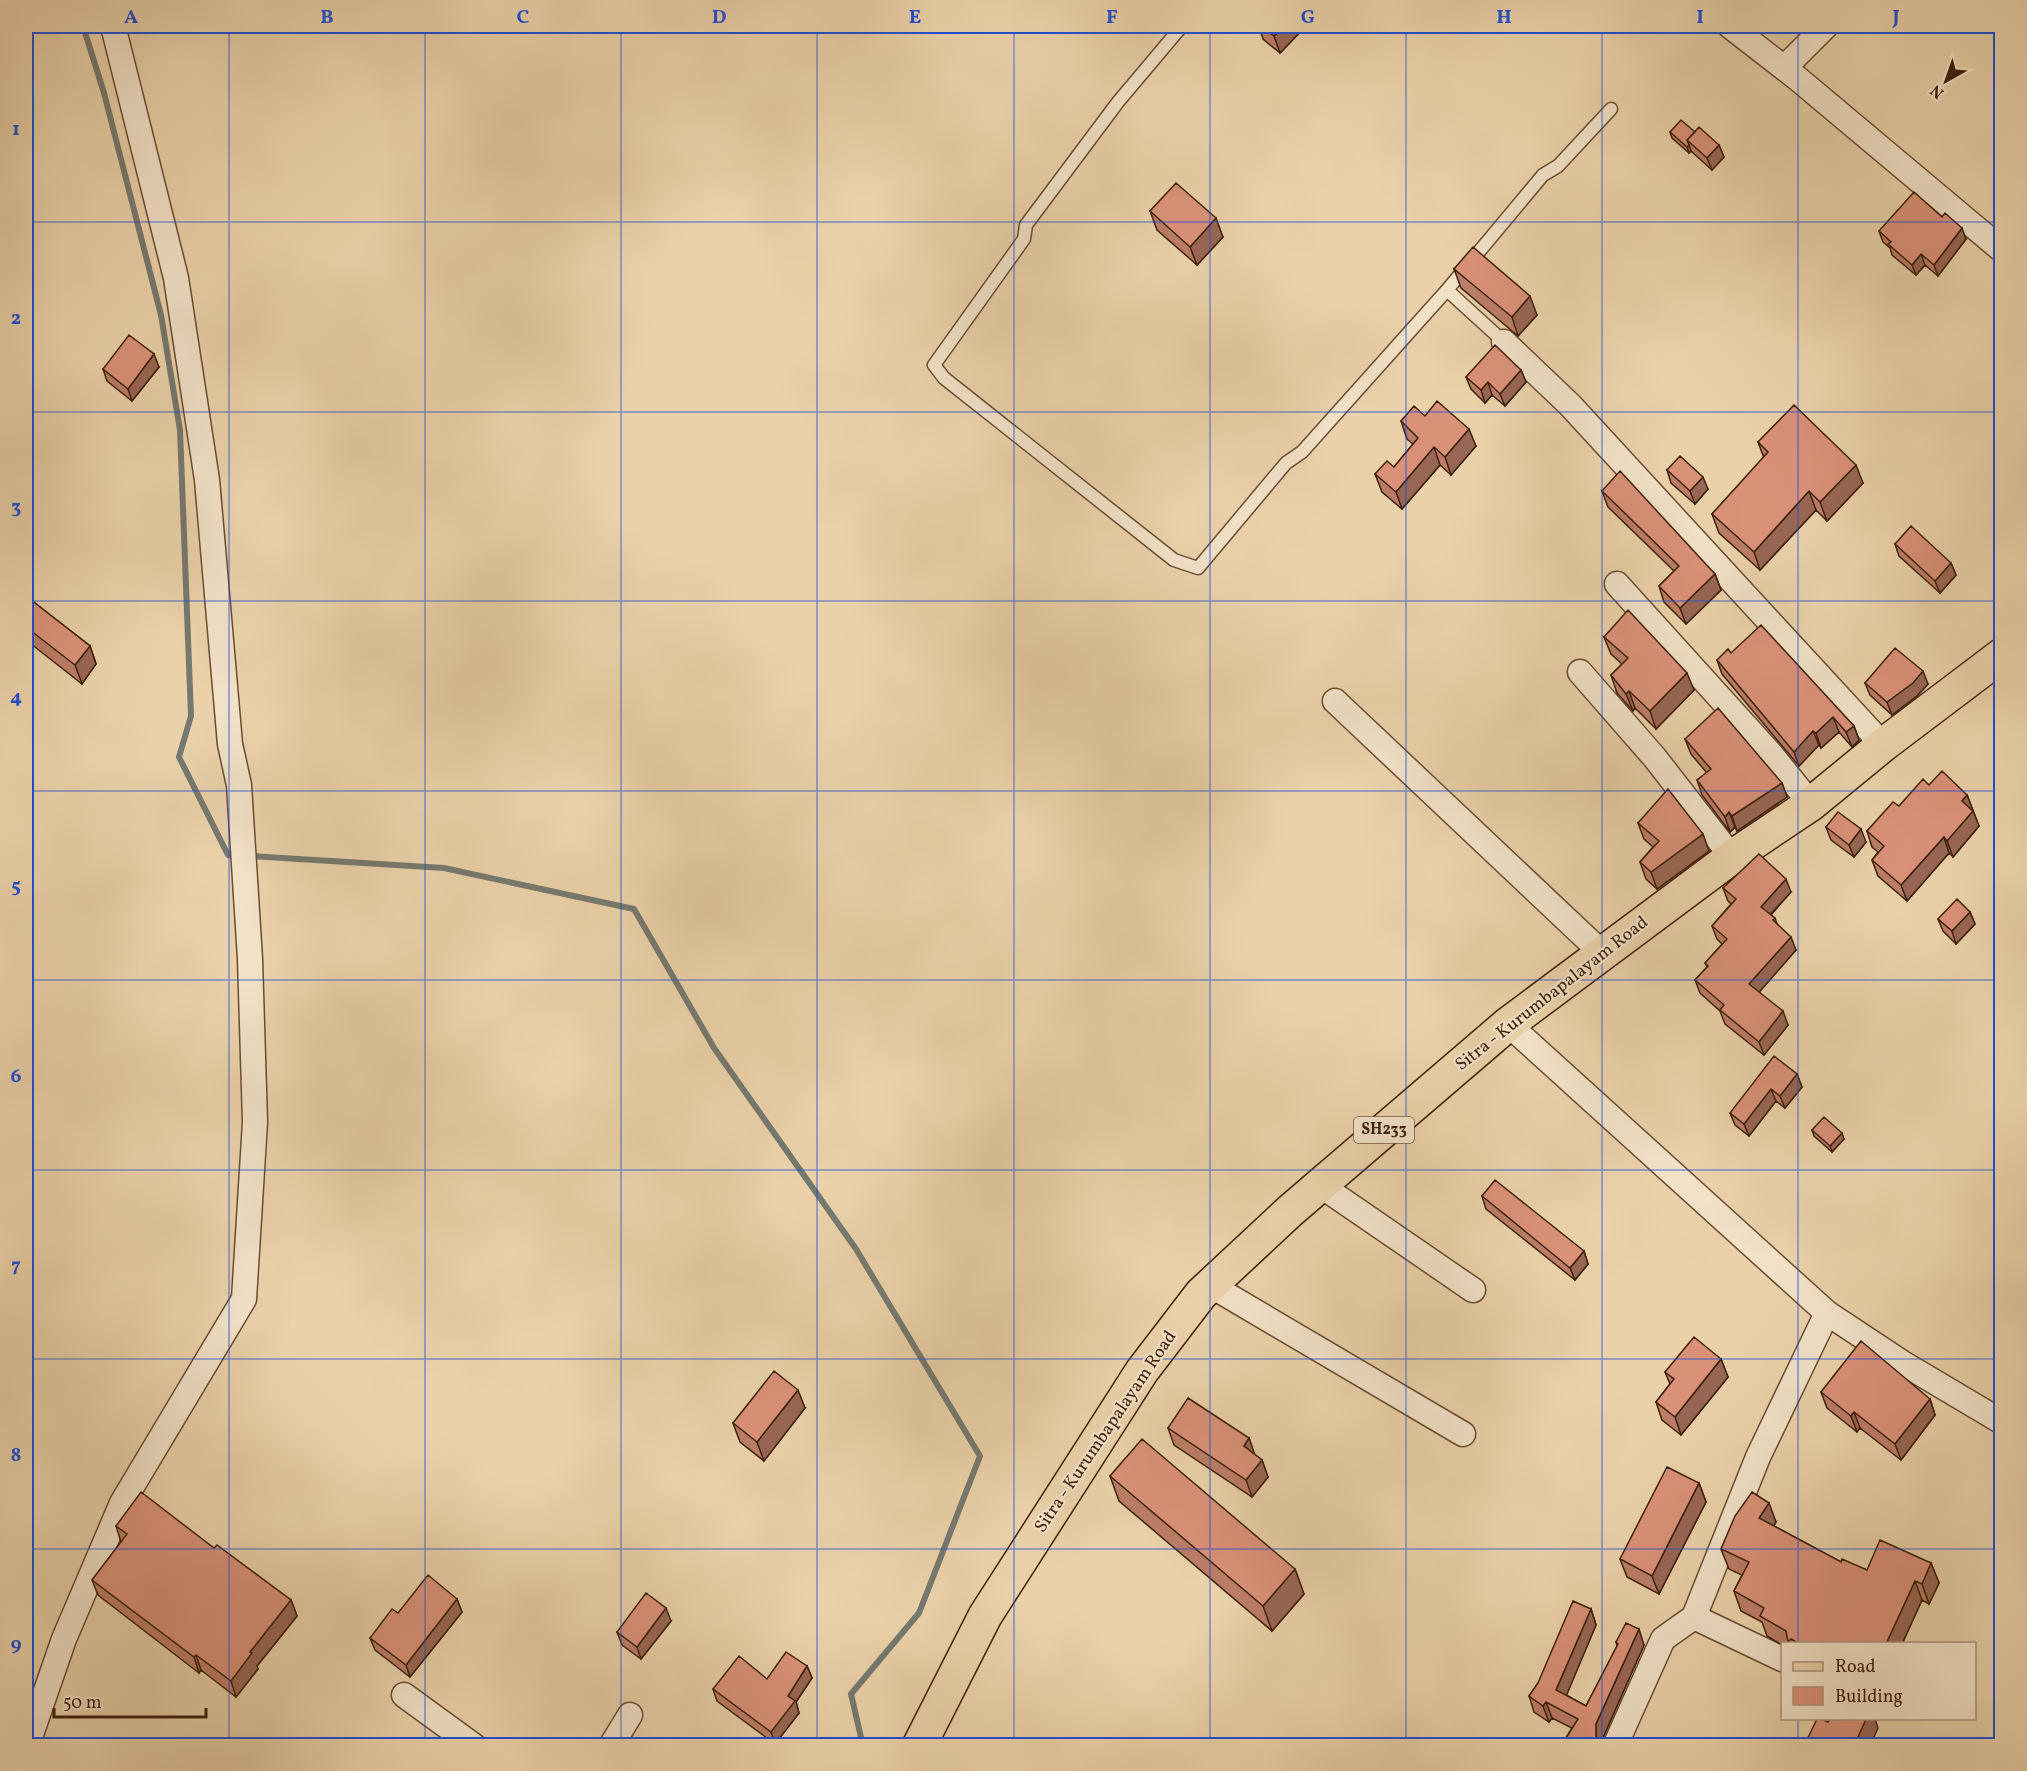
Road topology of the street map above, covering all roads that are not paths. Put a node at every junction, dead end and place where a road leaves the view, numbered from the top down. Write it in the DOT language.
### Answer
graph roads {
  1 [pos="113,26"];
  2 [pos="1182,26"];
  3 [pos="1730,26"];
  4 [pos="1826,26"];
  5 [pos="1784,68"];
  6 [pos="1611,109"];
  7 [pos="2001,250"];
  8 [pos="1447,290"];
  9 [pos="1504,342"];
  10 [pos="1617,584"];
  11 [pos="2001,655"];
  12 [pos="1580,672"];
  13 [pos="1335,701"];
  14 [pos="1883,745"];
  15 [pos="1811,804"];
  16 [pos="1732,857"];
  17 [pos="1602,953"];
  18 [pos="1508,1024"];
  19 [pos="1320,1185"];
  20 [pos="1210,1285"];
  21 [pos="1473,1290"];
  22 [pos="1827,1313"];
  23 [pos="2001,1422"];
  24 [pos="1463,1434"];
  25 [pos="1694,1617"];
  26 [pos="1781,1659"];
  27 [pos="404,1695"];
  28 [pos="630,1714"];
  29 [pos="27,1746"];
  30 [pos="474,1746"];
  31 [pos="612,1746"];
  32 [pos="919,1746"];
  33 [pos="1615,1746"];
  1 -- 29 [label="street"];
  2 -- 8 [label="lane"];
  3 -- 5 [label="street"];
  4 -- 5 [label="street"];
  5 -- 7 [label="street"];
  6 -- 8 [label="lane"];
  8 -- 9 [label="lane"];
  9 -- 14 [label="street"];
  10 -- 15 [label="street"];
  11 -- 14 [label="main road, Sitra - Kurumbapalayam Road / SH233"];
  12 -- 16 [label="street"];
  13 -- 17 [label="street"];
  14 -- 15 [label="main road, Sitra - Kurumbapalayam Road / SH233"];
  15 -- 16 [label="main road, Sitra - Kurumbapalayam Road / SH233"];
  16 -- 17 [label="main road, Sitra - Kurumbapalayam Road / SH233"];
  17 -- 18 [label="main road, Sitra - Kurumbapalayam Road / SH233"];
  18 -- 19 [label="main road, Sitra - Kurumbapalayam Road / SH233"];
  18 -- 22 [label="street"];
  19 -- 20 [label="main road, Sitra - Kurumbapalayam Road / SH233"];
  19 -- 21 [label="street"];
  20 -- 24 [label="street"];
  20 -- 32 [label="main road, Sitra - Kurumbapalayam Road / SH233"];
  22 -- 23 [label="street"];
  22 -- 25 [label="street"];
  25 -- 26 [label="street"];
  25 -- 33 [label="street"];
  27 -- 30 [label="street"];
  28 -- 31 [label="street"];
}
